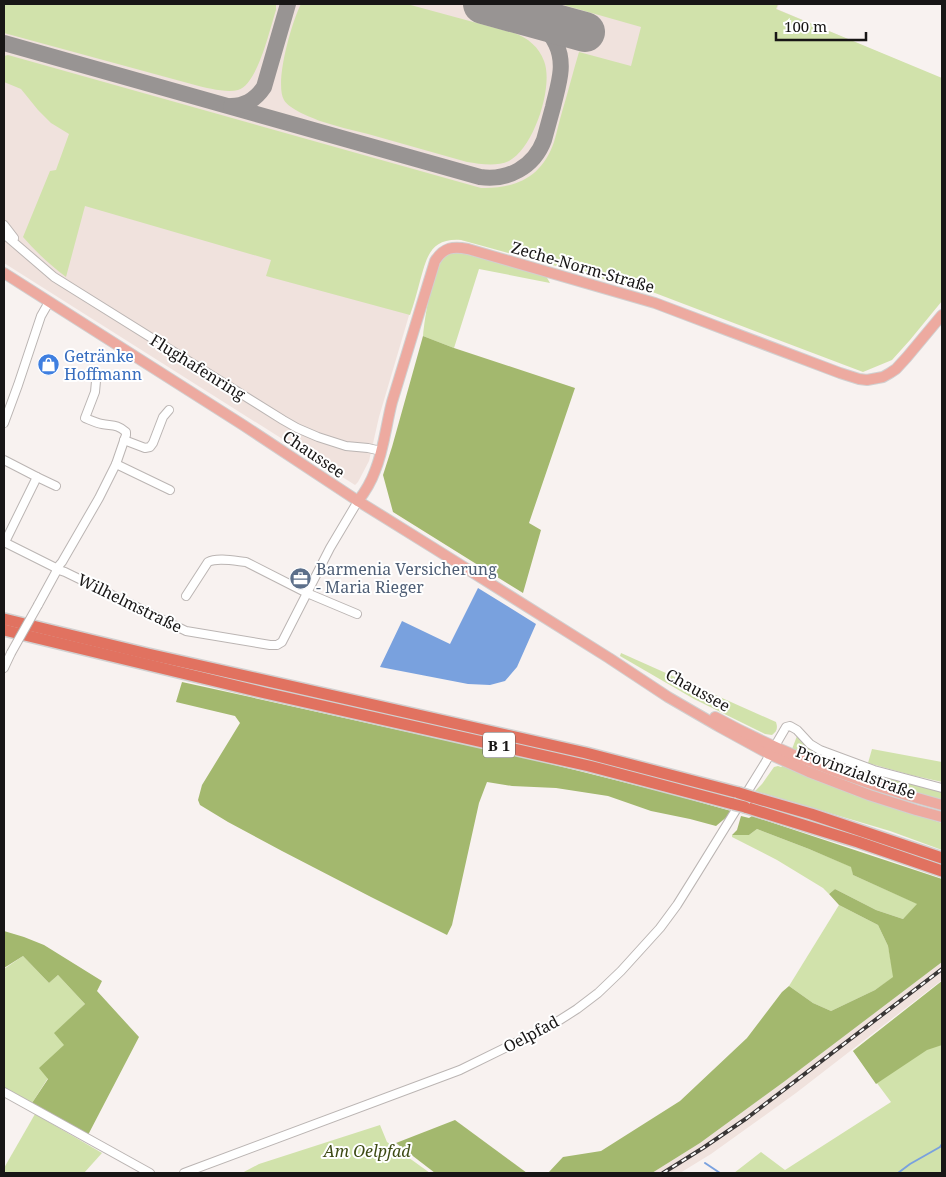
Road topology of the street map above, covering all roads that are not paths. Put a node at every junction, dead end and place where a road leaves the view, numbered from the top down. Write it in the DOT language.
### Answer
graph roads {
  1 [pos="4,225"];
  2 [pos="4,234"];
  3 [pos="28,255"];
  4 [pos="4,273"];
  5 [pos="49,302"];
  6 [pos="942,315"];
  7 [pos="96,381"];
  8 [pos="169,410"];
  9 [pos="4,423"];
  10 [pos="124,440"];
  11 [pos="381,451"];
  12 [pos="4,460"];
  13 [pos="116,464"];
  14 [pos="37,477"];
  15 [pos="56,486"];
  16 [pos="170,490"];
  17 [pos="358,502"];
  18 [pos="4,542"];
  19 [pos="56,569"];
  20 [pos="307,594"];
  21 [pos="186,596"];
  22 [pos="357,614"];
  23 [pos="4,619"];
  24 [pos="4,630"];
  25 [pos="4,668"];
  26 [pos="772,750"];
  27 [pos="942,788"];
  28 [pos="942,805"];
  29 [pos="942,817"];
  30 [pos="942,858"];
  31 [pos="942,871"];
  32 [pos="4,1092"];
  33 [pos="150,1173"];
  34 [pos="184,1173"];
  1 -- 3 [label="street, Flughafenring"];
  2 -- 3 [label="street, Flughafenring"];
  3 -- 11 [label="street, Flughafenring"];
  4 -- 5 [label="main road, Chaussee"];
  5 -- 9 [label="street"];
  5 -- 17 [label="main road, Chaussee"];
  6 -- 11 [label="main road, Zeche-Norm-Straße"];
  7 -- 10 [label="street"];
  8 -- 10 [label="street"];
  10 -- 13 [label="street"];
  11 -- 17 [label="main road, Zeche-Norm-Straße"];
  12 -- 14 [label="street"];
  13 -- 16 [label="street"];
  13 -- 19 [label="street"];
  14 -- 15 [label="street"];
  14 -- 18 [label="street"];
  17 -- 20 [label="street, Wilhelmstraße"];
  17 -- 26 [label="main road, Chaussee"];
  18 -- 19 [label="street, Wilhelmstraße"];
  19 -- 20 [label="street, Wilhelmstraße"];
  19 -- 25 [label="street, bridge"];
  20 -- 21 [label="street"];
  20 -- 22 [label="street"];
  23 -- 30 [label="highway, B 1, bridge"];
  24 -- 31 [label="highway, B 1, bridge"];
  26 -- 27 [label="street, Provinzialstraße"];
  26 -- 28 [label="main road, Provinzialstraße"];
  26 -- 29 [label="main road, Provinzialstraße"];
  26 -- 34 [label="street, Oelpfad"];
  32 -- 33 [label="street"];
}
